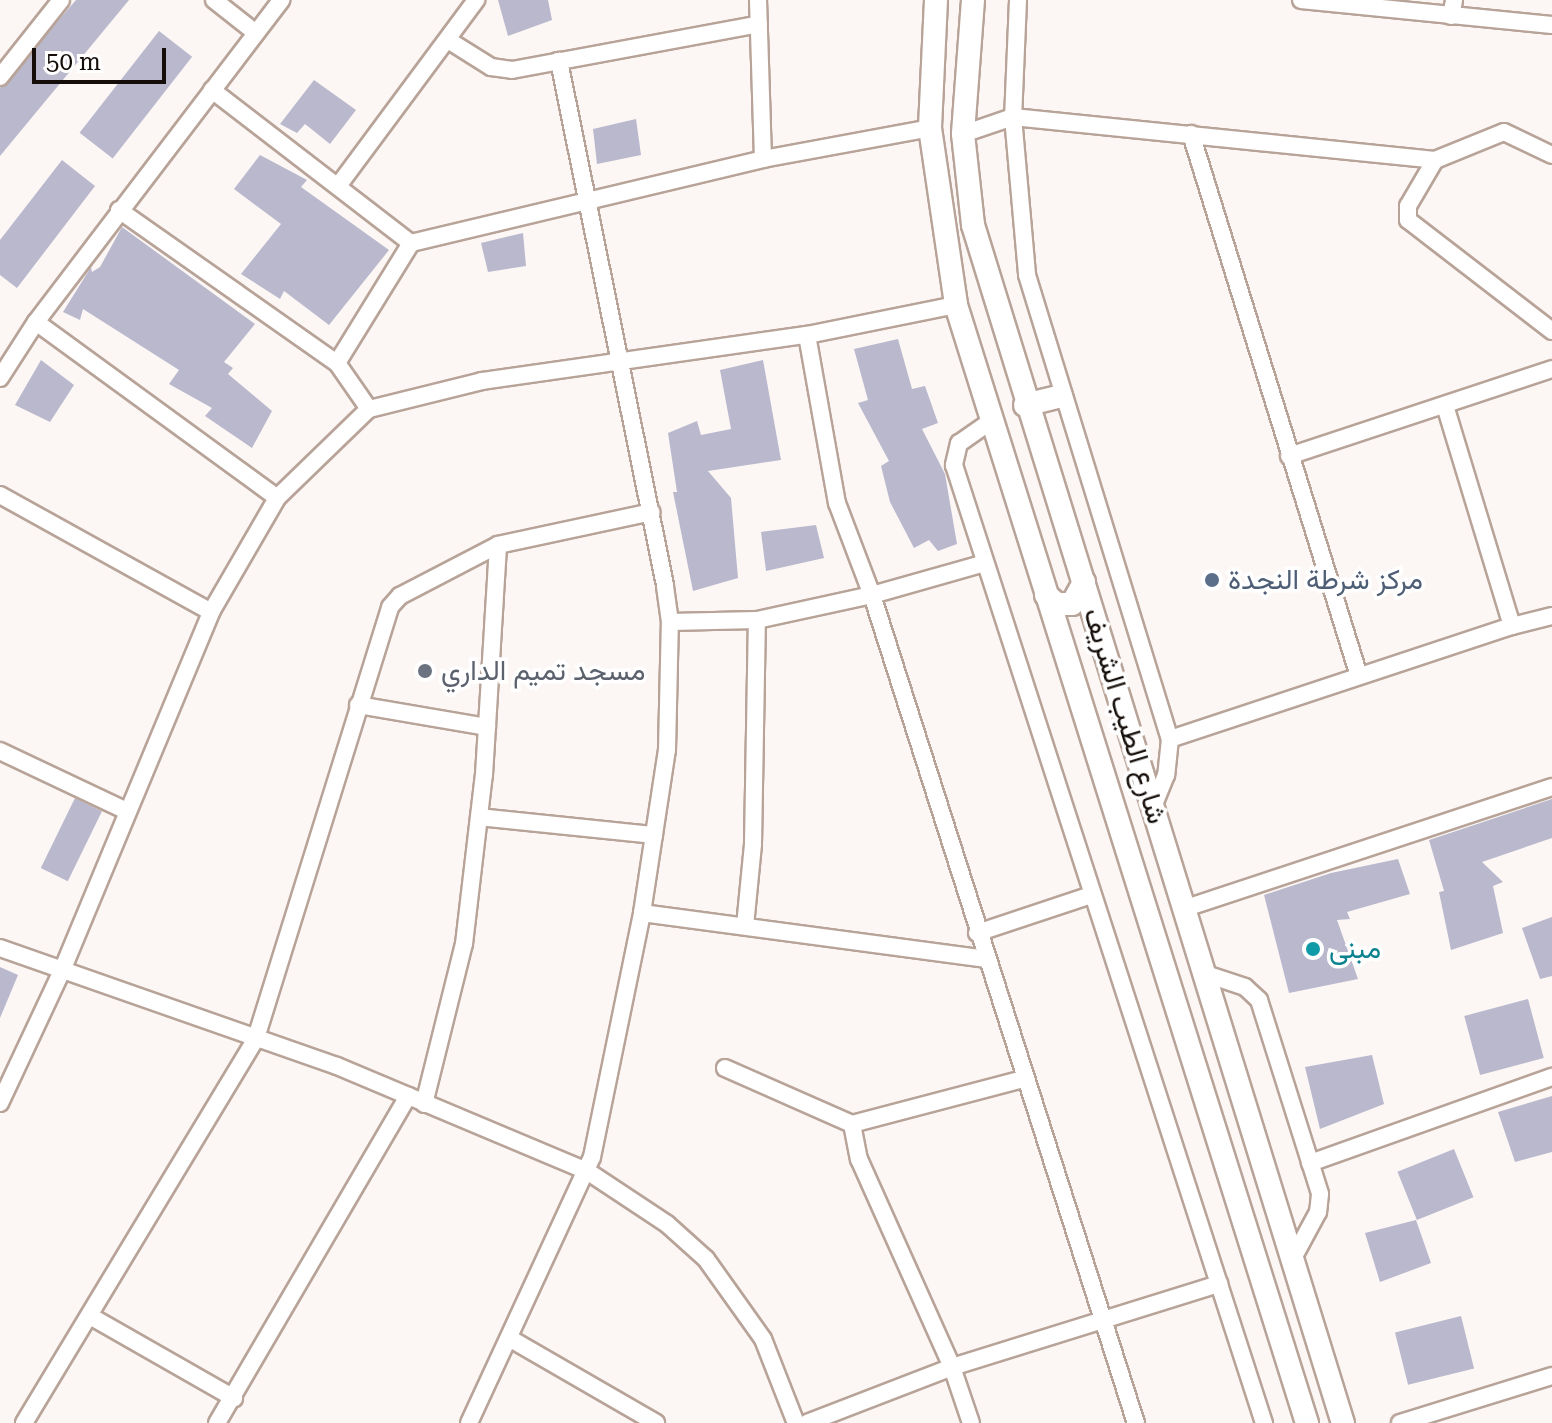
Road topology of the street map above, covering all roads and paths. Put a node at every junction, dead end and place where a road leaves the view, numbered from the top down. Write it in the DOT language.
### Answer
graph roads {
  1 [pos="61,0"];
  2 [pos="214,0"];
  3 [pos="281,0"];
  4 [pos="476,0"];
  5 [pos="758,0"];
  6 [pos="936,0"];
  7 [pos="973,0"];
  8 [pos="1018,0"];
  9 [pos="1301,0"];
  10 [pos="1452,8"];
  11 [pos="759,24"];
  12 [pos="1552,25"];
  13 [pos="256,33"];
  14 [pos="448,40"];
  15 [pos="559,61"];
  16 [pos="0,77"];
  17 [pos="212,90"];
  18 [pos="1013,117"];
  19 [pos="930,128"];
  20 [pos="963,134"];
  21 [pos="1191,134"];
  22 [pos="1552,155"];
  23 [pos="763,159"];
  24 [pos="1435,160"];
  25 [pos="338,186"];
  26 [pos="592,203"];
  27 [pos="119,210"];
  28 [pos="411,243"];
  29 [pos="956,305"];
  30 [pos="36,322"];
  31 [pos="1552,331"];
  32 [pos="807,335"];
  33 [pos="621,360"];
  34 [pos="337,363"];
  35 [pos="1552,369"];
  36 [pos="0,378"];
  37 [pos="1061,396"];
  38 [pos="1025,405"];
  39 [pos="1445,405"];
  40 [pos="369,409"];
  41 [pos="991,421"];
  42 [pos="1289,456"];
  43 [pos="0,495"];
  44 [pos="277,498"];
  45 [pos="652,512"];
  46 [pos="498,545"];
  47 [pos="985,563"];
  48 [pos="1084,582"];
  49 [pos="872,595"];
  50 [pos="1046,595"];
  51 [pos="211,612"];
  52 [pos="1552,616"];
  53 [pos="757,620"];
  54 [pos="670,622"];
  55 [pos="1512,626"];
  56 [pos="1106,653"];
  57 [pos="1066,664"];
  58 [pos="1359,676"];
  59 [pos="358,705"];
  60 [pos="487,727"];
  61 [pos="1170,739"];
  62 [pos="0,751"];
  63 [pos="1552,787"];
  64 [pos="1152,809"];
  65 [pos="125,810"];
  66 [pos="479,817"];
  67 [pos="654,835"];
  68 [pos="1091,895"];
  69 [pos="1186,908"];
  70 [pos="642,913"];
  71 [pos="745,926"];
  72 [pos="977,933"];
  73 [pos="0,948"];
  74 [pos="985,959"];
  75 [pos="61,973"];
  76 [pos="1203,973"];
  77 [pos="256,1038"];
  78 [pos="725,1068"];
  79 [pos="1552,1077"];
  80 [pos="1024,1079"];
  81 [pos="2,1093"];
  82 [pos="408,1096"];
  83 [pos="424,1104"];
  84 [pos="852,1124"];
  85 [pos="1310,1163"];
  86 [pos="587,1171"];
  87 [pos="1291,1262"];
  88 [pos="1219,1284"];
  89 [pos="90,1316"];
  90 [pos="1103,1324"];
  91 [pos="509,1338"];
  92 [pos="952,1367"];
  93 [pos="1552,1376"];
  94 [pos="234,1398"];
  95 [pos="24,1423"];
  96 [pos="217,1423"];
  97 [pos="469,1423"];
  98 [pos="656,1423"];
  99 [pos="796,1423"];
  100 [pos="807,1423"];
  101 [pos="971,1423"];
  102 [pos="1136,1423"];
  103 [pos="1264,1423"];
  104 [pos="1307,1423"];
  105 [pos="1343,1423"];
  106 [pos="1400,1423"];
  1 -- 16 [label="street"];
  2 -- 13 [label="street"];
  3 -- 13 [label="street"];
  4 -- 14 [label="street"];
  5 -- 11 [label="street"];
  6 -- 19 [label="main road, شارع الطيب الشريف"];
  7 -- 20 [label="main road, شارع الطيب الشريف"];
  8 -- 18 [label="street"];
  9 -- 10 [label="street"];
  10 -- 12 [label="street"];
  11 -- 15 [label="street"];
  11 -- 23 [label="street"];
  13 -- 17 [label="street"];
  14 -- 15 [label="street"];
  14 -- 25 [label="street"];
  15 -- 26 [label="street"];
  17 -- 25 [label="street"];
  17 -- 27 [label="street"];
  18 -- 20 [label="street"];
  18 -- 21 [label="street"];
  18 -- 37 [label="street"];
  19 -- 23 [label="street"];
  19 -- 29 [label="main road, شارع الطيب الشريف"];
  20 -- 38 [label="main road, شارع الطيب الشريف"];
  21 -- 24 [label="street"];
  21 -- 42 [label="street"];
  22 -- 24 [label="street"];
  23 -- 26 [label="street"];
  24 -- 31 [label="street"];
  25 -- 28 [label="street"];
  26 -- 28 [label="street"];
  26 -- 33 [label="street"];
  27 -- 30 [label="street"];
  27 -- 34 [label="street"];
  28 -- 34 [label="street"];
  29 -- 32 [label="street"];
  29 -- 41 [label="main road, شارع الطيب الشريف"];
  30 -- 36 [label="street"];
  30 -- 44 [label="street"];
  32 -- 33 [label="street"];
  32 -- 49 [label="street"];
  33 -- 40 [label="street"];
  33 -- 45 [label="street"];
  34 -- 40 [label="street"];
  35 -- 39 [label="street"];
  37 -- 38 [label="main road"];
  37 -- 61 [label="street"];
  38 -- 48 [label="main road, شارع الطيب الشريف"];
  39 -- 42 [label="street"];
  39 -- 55 [label="street"];
  40 -- 44 [label="street"];
  41 -- 47 [label="street"];
  41 -- 50 [label="main road, شارع الطيب الشريف"];
  42 -- 58 [label="street"];
  43 -- 51 [label="street"];
  44 -- 51 [label="street"];
  45 -- 46 [label="street"];
  45 -- 54 [label="street"];
  46 -- 59 [label="street"];
  46 -- 60 [label="street"];
  47 -- 49 [label="street"];
  47 -- 68 [label="street"];
  48 -- 50 [label="main road"];
  48 -- 56 [label="main road, شارع الطيب الشريف"];
  49 -- 53 [label="street"];
  49 -- 72 [label="street"];
  50 -- 57 [label="main road, شارع الطيب الشريف"];
  51 -- 65 [label="street"];
  52 -- 55 [label="street"];
  53 -- 54 [label="street"];
  53 -- 71 [label="street"];
  54 -- 67 [label="street"];
  55 -- 58 [label="street"];
  56 -- 57 [label="main road"];
  56 -- 64 [label="main road, شارع الطيب الشريف"];
  57 -- 104 [label="main road, شارع الطيب الشريف"];
  58 -- 61 [label="street"];
  59 -- 60 [label="street"];
  59 -- 77 [label="street"];
  60 -- 66 [label="street"];
  61 -- 64 [label="street"];
  62 -- 65 [label="street"];
  63 -- 69 [label="street"];
  64 -- 69 [label="main road, شارع الطيب الشريف"];
  65 -- 75 [label="street"];
  66 -- 67 [label="street"];
  66 -- 83 [label="street"];
  67 -- 70 [label="street"];
  68 -- 72 [label="street"];
  68 -- 88 [label="street"];
  69 -- 76 [label="main road, شارع الطيب الشريف"];
  70 -- 71 [label="street"];
  70 -- 86 [label="street"];
  71 -- 74 [label="street"];
  72 -- 74 [label="street"];
  73 -- 75 [label="street"];
  74 -- 80 [label="street"];
  75 -- 77 [label="street"];
  75 -- 81 [label="street"];
  76 -- 85 [label="street"];
  76 -- 87 [label="main road, شارع الطيب الشريف"];
  77 -- 82 [label="street"];
  77 -- 89 [label="street"];
  78 -- 84 [label="street"];
  79 -- 85 [label="street"];
  80 -- 84 [label="street"];
  80 -- 90 [label="street"];
  82 -- 83 [label="street"];
  82 -- 94 [label="street"];
  83 -- 86 [label="street"];
  84 -- 92 [label="street"];
  85 -- 87 [label="street"];
  86 -- 91 [label="street"];
  86 -- 99 [label="street"];
  87 -- 105 [label="main road, شارع الطيب الشريف"];
  88 -- 90 [label="street"];
  88 -- 103 [label="street"];
  89 -- 94 [label="street"];
  89 -- 95 [label="street"];
  90 -- 92 [label="street"];
  90 -- 102 [label="street"];
  91 -- 97 [label="street"];
  91 -- 98 [label="street"];
  92 -- 100 [label="street"];
  92 -- 101 [label="street"];
  93 -- 106 [label="street"];
  94 -- 96 [label="street"];
}
